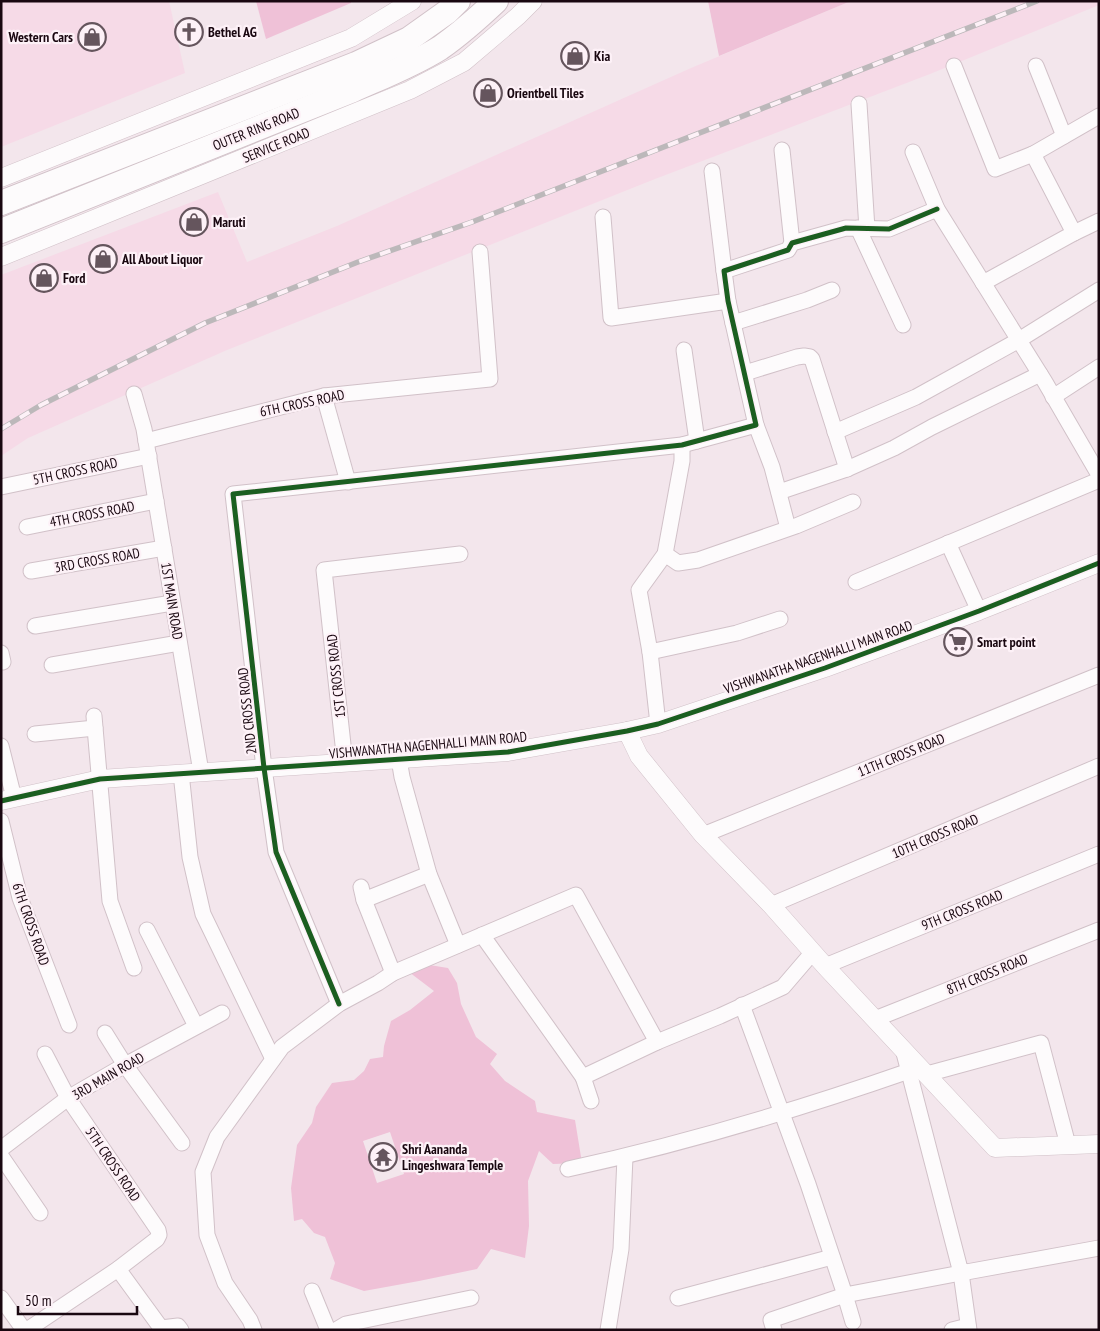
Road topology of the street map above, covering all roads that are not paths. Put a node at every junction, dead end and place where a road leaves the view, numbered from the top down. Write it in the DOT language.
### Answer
graph roads {
  1 [pos="412,1"];
  2 [pos="458,1"];
  3 [pos="496,1"];
  4 [pos="533,1"];
  5 [pos="954,66"];
  6 [pos="1036,66"];
  7 [pos="859,104"];
  8 [pos="1099,116"];
  9 [pos="1064,136"];
  10 [pos="782,150"];
  11 [pos="913,152"];
  12 [pos="1033,154"];
  13 [pos="712,171"];
  14 [pos="1,178"];
  15 [pos="1,203"];
  16 [pos="937,209"];
  17 [pos="603,218"];
  18 [pos="1099,221"];
  19 [pos="863,228"];
  20 [pos="1,231"];
  21 [pos="1074,233"];
  22 [pos="792,243"];
  23 [pos="480,252"];
  24 [pos="1,257"];
  25 [pos="724,271"];
  26 [pos="983,283"];
  27 [pos="832,290"];
  28 [pos="1099,290"];
  29 [pos="728,301"];
  30 [pos="733,323"];
  31 [pos="903,325"];
  32 [pos="1019,340"];
  33 [pos="684,350"];
  34 [pos="1099,367"];
  35 [pos="745,373"];
  36 [pos="1040,374"];
  37 [pos="134,394"];
  38 [pos="324,396"];
  39 [pos="1053,397"];
  40 [pos="756,425"];
  41 [pos="835,432"];
  42 [pos="145,435"];
  43 [pos="697,441"];
  44 [pos="682,445"];
  45 [pos="149,456"];
  46 [pos="847,469"];
  47 [pos="1099,475"];
  48 [pos="1099,480"];
  49 [pos="348,482"];
  50 [pos="1,487"];
  51 [pos="778,492"];
  52 [pos="156,501"];
  53 [pos="853,502"];
  54 [pos="27,527"];
  55 [pos="788,528"];
  56 [pos="948,544"];
  57 [pos="164,548"];
  58 [pos="460,554"];
  59 [pos="665,554"];
  60 [pos="1099,563"];
  61 [pos="31,571"];
  62 [pos="856,582"];
  63 [pos="172,603"];
  64 [pos="979,611"];
  65 [pos="780,619"];
  66 [pos="35,626"];
  67 [pos="179,643"];
  68 [pos="650,652"];
  69 [pos="1,653"];
  70 [pos="1,662"];
  71 [pos="52,665"];
  72 [pos="1099,675"];
  73 [pos="658,724"];
  74 [pos="627,731"];
  75 [pos="35,734"];
  76 [pos="1,746"];
  77 [pos="399,759"];
  78 [pos="345,763"];
  79 [pos="1099,766"];
  80 [pos="264,768"];
  81 [pos="200,772"];
  82 [pos="180,773"];
  83 [pos="100,779"];
  84 [pos="8,799"];
  85 [pos="1,821"];
  86 [pos="702,835"];
  87 [pos="1099,854"];
  88 [pos="429,874"];
  89 [pos="771,905"];
  90 [pos="147,930"];
  91 [pos="1099,930"];
  92 [pos="482,935"];
  93 [pos="458,945"];
  94 [pos="812,952"];
  95 [pos="825,966"];
  96 [pos="134,968"];
  97 [pos="393,973"];
  98 [pos="339,1004"];
  99 [pos="742,1005"];
  100 [pos="222,1013"];
  101 [pos="875,1019"];
  102 [pos="69,1025"];
  103 [pos="196,1026"];
  104 [pos="105,1033"];
  105 [pos="657,1042"];
  106 [pos="903,1048"];
  107 [pos="44,1054"];
  108 [pos="273,1059"];
  109 [pos="125,1065"];
  110 [pos="909,1071"];
  111 [pos="927,1074"];
  112 [pos="583,1077"];
  113 [pos="68,1098"];
  114 [pos="591,1101"];
  115 [pos="783,1113"];
  116 [pos="182,1143"];
  117 [pos="1099,1144"];
  118 [pos="1068,1145"];
  119 [pos="1,1149"];
  120 [pos="1,1156"];
  121 [pos="625,1157"];
  122 [pos="568,1169"];
  123 [pos="40,1213"];
  124 [pos="1099,1248"];
  125 [pos="832,1257"];
  126 [pos="118,1269"];
  127 [pos="960,1273"];
  128 [pos="312,1291"];
  129 [pos="845,1295"];
  130 [pos="1,1298"];
  131 [pos="471,1298"];
  132 [pos="678,1298"];
  133 [pos="853,1322"];
  134 [pos="969,1328"];
  135 [pos="31,1329"];
  136 [pos="181,1330"];
  137 [pos="254,1330"];
  138 [pos="328,1330"];
  139 [pos="336,1330"];
  140 [pos="608,1330"];
  141 [pos="774,1330"];
  142 [pos="952,1330"];
  1 -- 14 [label="street"];
  2 -- 15 [label="highway, OUTER RING ROAD"];
  3 -- 20 [label="highway, OUTER RING ROAD"];
  4 -- 24 [label="street, SERVICE ROAD"];
  5 -- 12 [label="street"];
  6 -- 9 [label="street"];
  7 -- 19 [label="street"];
  8 -- 9 [label="street"];
  9 -- 12 [label="street"];
  10 -- 22 [label="street"];
  11 -- 16 [label="street"];
  12 -- 21 [label="street"];
  13 -- 25 [label="street"];
  16 -- 19 [label="street"];
  16 -- 26 [label="street"];
  17 -- 29 [label="street"];
  18 -- 21 [label="street"];
  19 -- 22 [label="street"];
  19 -- 31 [label="street"];
  21 -- 26 [label="street"];
  22 -- 25 [label="street"];
  23 -- 38 [label="street, 6TH CROSS ROAD"];
  25 -- 29 [label="street"];
  26 -- 32 [label="street"];
  27 -- 30 [label="street"];
  28 -- 32 [label="street"];
  29 -- 30 [label="street"];
  30 -- 35 [label="street"];
  32 -- 36 [label="street"];
  32 -- 41 [label="street"];
  33 -- 43 [label="street"];
  34 -- 39 [label="street"];
  35 -- 40 [label="street"];
  35 -- 41 [label="street"];
  36 -- 39 [label="street"];
  36 -- 46 [label="street"];
  37 -- 42 [label="street, 1ST MAIN ROAD"];
  38 -- 42 [label="street, 6TH CROSS ROAD"];
  38 -- 49 [label="street"];
  39 -- 47 [label="street"];
  40 -- 43 [label="street"];
  40 -- 51 [label="street"];
  41 -- 46 [label="street"];
  42 -- 45 [label="street, 1ST MAIN ROAD"];
  43 -- 44 [label="street"];
  44 -- 49 [label="street"];
  44 -- 59 [label="street"];
  45 -- 50 [label="street, 5TH CROSS ROAD"];
  45 -- 52 [label="street, 1ST MAIN ROAD"];
  46 -- 51 [label="street"];
  48 -- 56 [label="street"];
  49 -- 80 [label="street, 2ND CROSS ROAD"];
  51 -- 55 [label="street"];
  52 -- 54 [label="street, 4TH CROSS ROAD"];
  52 -- 57 [label="street, 1ST MAIN ROAD"];
  53 -- 55 [label="street"];
  55 -- 59 [label="street"];
  56 -- 62 [label="street"];
  56 -- 64 [label="street"];
  57 -- 61 [label="street, 3RD CROSS ROAD"];
  57 -- 63 [label="street, 1ST MAIN ROAD"];
  58 -- 78 [label="street, 1ST CROSS ROAD"];
  59 -- 68 [label="street"];
  60 -- 64 [label="street, VISHWANATHA NAGENHALLI MAIN ROAD"];
  63 -- 66 [label="street"];
  63 -- 67 [label="street, 1ST MAIN ROAD"];
  64 -- 73 [label="street, VISHWANATHA NAGENHALLI MAIN ROAD"];
  65 -- 68 [label="street"];
  67 -- 71 [label="street"];
  67 -- 81 [label="street, 1ST MAIN ROAD"];
  68 -- 73 [label="street"];
  69 -- 70 [label="street"];
  72 -- 86 [label="street, 11TH CROSS ROAD"];
  73 -- 74 [label="street, VISHWANATHA NAGENHALLI MAIN ROAD"];
  74 -- 77 [label="street, VISHWANATHA NAGENHALLI MAIN ROAD"];
  74 -- 86 [label="street"];
  75 -- 83 [label="street"];
  76 -- 84 [label="street"];
  77 -- 78 [label="street, VISHWANATHA NAGENHALLI MAIN ROAD"];
  77 -- 88 [label="street"];
  78 -- 80 [label="street, VISHWANATHA NAGENHALLI MAIN ROAD"];
  79 -- 89 [label="street, 10TH CROSS ROAD"];
  80 -- 81 [label="street, VISHWANATHA NAGENHALLI MAIN ROAD"];
  80 -- 98 [label="street, 2ND CROSS ROAD"];
  81 -- 82 [label="street, VISHWANATHA NAGENHALLI MAIN ROAD"];
  82 -- 83 [label="street, VISHWANATHA NAGENHALLI MAIN ROAD"];
  82 -- 108 [label="street"];
  83 -- 84 [label="street, VISHWANATHA NAGENHALLI MAIN ROAD"];
  83 -- 96 [label="street"];
  85 -- 102 [label="street, 6TH CROSS ROAD"];
  86 -- 89 [label="street"];
  87 -- 95 [label="street, 9TH CROSS ROAD"];
  88 -- 93 [label="street"];
  88 -- 97 [label="street"];
  89 -- 94 [label="street"];
  90 -- 103 [label="street"];
  91 -- 101 [label="street, 8TH CROSS ROAD"];
  92 -- 93 [label="street"];
  92 -- 105 [label="street"];
  92 -- 112 [label="street"];
  93 -- 97 [label="street"];
  94 -- 95 [label="street"];
  94 -- 99 [label="street"];
  95 -- 101 [label="street"];
  97 -- 98 [label="street"];
  98 -- 108 [label="street"];
  99 -- 105 [label="street"];
  99 -- 115 [label="street"];
  100 -- 103 [label="street, 3RD MAIN ROAD"];
  101 -- 106 [label="street"];
  103 -- 109 [label="street, 3RD MAIN ROAD"];
  104 -- 109 [label="street"];
  105 -- 112 [label="street"];
  106 -- 110 [label="street"];
  106 -- 111 [label="street"];
  107 -- 113 [label="street"];
  108 -- 137 [label="street"];
  109 -- 113 [label="street, 3RD MAIN ROAD"];
  109 -- 116 [label="street"];
  110 -- 115 [label="street"];
  110 -- 127 [label="street"];
  111 -- 118 [label="street"];
  111 -- 118 [label="street"];
  112 -- 114 [label="street"];
  113 -- 119 [label="street, 3RD MAIN ROAD"];
  113 -- 126 [label="street, 5TH CROSS ROAD"];
  115 -- 121 [label="street"];
  115 -- 125 [label="street"];
  117 -- 118 [label="street"];
  120 -- 123 [label="street"];
  121 -- 122 [label="street"];
  121 -- 140 [label="street"];
  124 -- 127 [label="street"];
  125 -- 129 [label="street"];
  125 -- 132 [label="street"];
  126 -- 135 [label="street"];
  126 -- 136 [label="street"];
  127 -- 129 [label="street"];
  127 -- 134 [label="street"];
  128 -- 138 [label="street"];
  129 -- 133 [label="street"];
  129 -- 141 [label="street"];
  130 -- 135 [label="street"];
  131 -- 139 [label="street"];
  134 -- 142 [label="street"];
}
